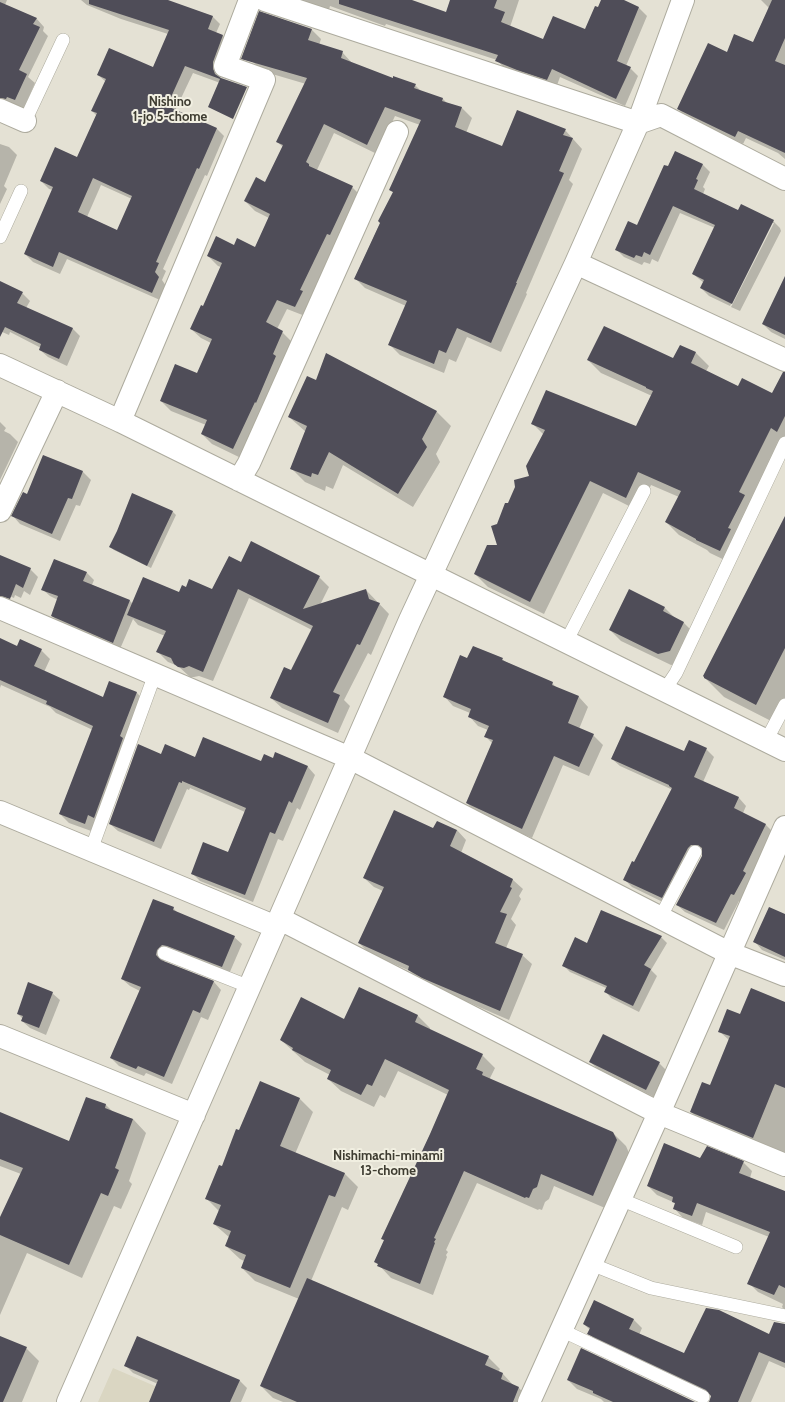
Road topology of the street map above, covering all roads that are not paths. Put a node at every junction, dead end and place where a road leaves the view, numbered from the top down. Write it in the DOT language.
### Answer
graph roads {
  1 [pos="250,0"];
  2 [pos="265,0"];
  3 [pos="683,0"];
  4 [pos="63,40"];
  5 [pos="0,110"];
  6 [pos="25,121"];
  7 [pos="638,123"];
  8 [pos="397,132"];
  9 [pos="785,179"];
  10 [pos="21,191"];
  11 [pos="0,237"];
  12 [pos="576,262"];
  13 [pos="785,360"];
  14 [pos="0,365"];
  15 [pos="57,391"];
  16 [pos="120,421"];
  17 [pos="785,444"];
  18 [pos="239,480"];
  19 [pos="644,491"];
  20 [pos="0,511"];
  21 [pos="432,575"];
  22 [pos="0,608"];
  23 [pos="566,642"];
  24 [pos="155,674"];
  25 [pos="664,691"];
  26 [pos="785,705"];
  27 [pos="775,746"];
  28 [pos="350,758"];
  29 [pos="0,812"];
  30 [pos="785,827"];
  31 [pos="91,850"];
  32 [pos="695,852"];
  33 [pos="660,918"];
  34 [pos="278,923"];
  35 [pos="164,953"];
  36 [pos="729,953"];
  37 [pos="785,975"];
  38 [pos="250,987"];
  39 [pos="0,1036"];
  40 [pos="659,1113"];
  41 [pos="194,1115"];
  42 [pos="785,1165"];
  43 [pos="620,1199"];
  44 [pos="736,1247"];
  45 [pos="591,1264"];
  46 [pos="785,1316"];
  47 [pos="561,1330"];
  48 [pos="703,1397"];
  49 [pos="68,1402"];
  50 [pos="530,1402"];
  1 -- 16 [label="street"];
  2 -- 7 [label="street"];
  3 -- 7 [label="street"];
  4 -- 6 [label="lane"];
  5 -- 6 [label="street"];
  7 -- 9 [label="street"];
  7 -- 12 [label="street"];
  8 -- 18 [label="street"];
  10 -- 11 [label="lane"];
  12 -- 13 [label="street"];
  12 -- 21 [label="street"];
  14 -- 15 [label="street"];
  15 -- 16 [label="street"];
  15 -- 20 [label="street"];
  16 -- 18 [label="street"];
  17 -- 25 [label="lane"];
  18 -- 21 [label="street"];
  19 -- 23 [label="lane"];
  21 -- 23 [label="street"];
  21 -- 28 [label="street"];
  22 -- 24 [label="street"];
  23 -- 25 [label="street"];
  24 -- 28 [label="street"];
  24 -- 31 [label="lane"];
  25 -- 27 [label="street"];
  26 -- 27 [label="lane"];
  28 -- 33 [label="street"];
  28 -- 34 [label="street"];
  29 -- 31 [label="street"];
  30 -- 36 [label="street"];
  31 -- 34 [label="street"];
  32 -- 33 [label="lane"];
  33 -- 36 [label="street"];
  34 -- 38 [label="street"];
  34 -- 40 [label="street"];
  35 -- 38 [label="lane"];
  36 -- 37 [label="street"];
  36 -- 40 [label="street"];
  38 -- 41 [label="street"];
  39 -- 41 [label="street"];
  40 -- 42 [label="street"];
  40 -- 43 [label="street"];
  41 -- 49 [label="street"];
  43 -- 44 [label="lane"];
  43 -- 45 [label="street"];
  45 -- 46 [label="lane"];
  45 -- 47 [label="street"];
  47 -- 48 [label="lane"];
  47 -- 50 [label="street"];
}
